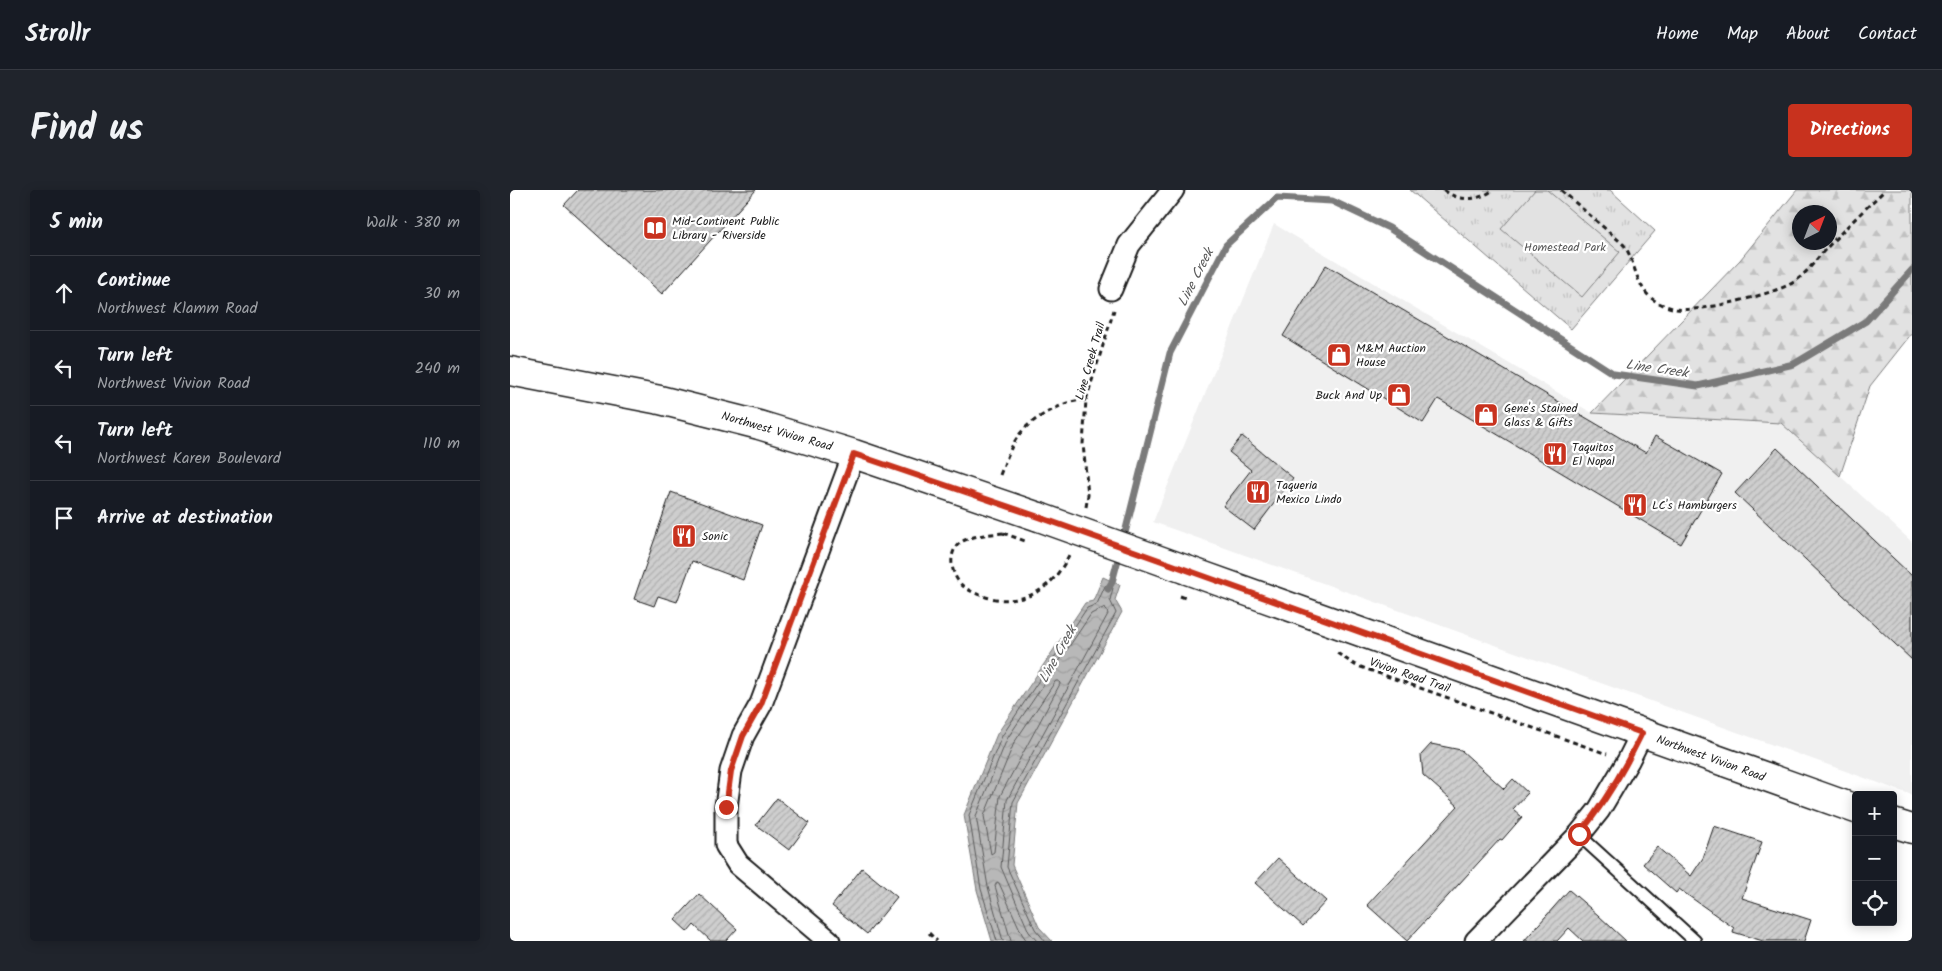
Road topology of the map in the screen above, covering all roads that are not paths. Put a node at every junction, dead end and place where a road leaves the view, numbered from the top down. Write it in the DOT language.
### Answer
graph roads {
  1 [pos="1173,190"];
  2 [pos="1114,296"];
  3 [pos="510,371"];
  4 [pos="854,454"];
  5 [pos="1642,733"];
  6 [pos="1852,808"];
  7 [pos="1897,824"];
  8 [pos="1912,829"];
  9 [pos="1579,834"];
  10 [pos="830,941"];
  11 [pos="1476,941"];
  12 [pos="1695,941"];
  1 -- 2 [label="street"];
  3 -- 4 [label="main road, Northwest Vivion Road"];
  4 -- 5 [label="main road, Northwest Vivion Road, bridge"];
  4 -- 10 [label="street"];
  5 -- 6 [label="main road, Northwest Vivion Road"];
  5 -- 9 [label="street"];
  7 -- 8 [label="main road"];
  9 -- 11 [label="street"];
  9 -- 12 [label="lane"];
}
